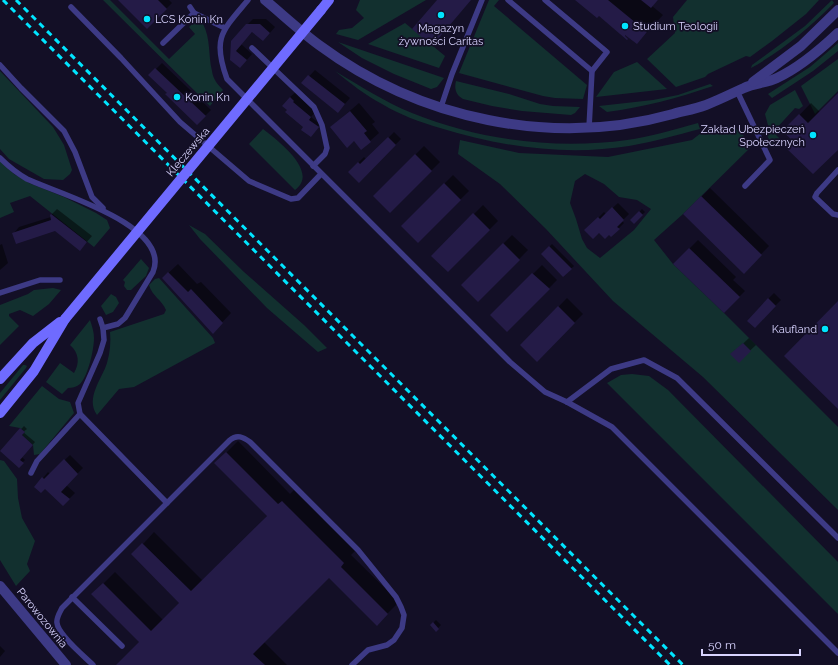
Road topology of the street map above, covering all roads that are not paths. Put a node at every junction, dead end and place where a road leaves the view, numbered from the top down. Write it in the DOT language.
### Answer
graph roads {
  1 [pos="248,0"];
  2 [pos="265,0"];
  3 [pos="329,0"];
  4 [pos="482,0"];
  5 [pos="508,0"];
  6 [pos="545,0"];
  7 [pos="190,6"];
  8 [pos="71,7"];
  9 [pos="838,10"];
  10 [pos="194,13"];
  11 [pos="225,28"];
  12 [pos="838,33"];
  13 [pos="163,43"];
  14 [pos="252,48"];
  15 [pos="0,64"];
  16 [pos="592,71"];
  17 [pos="748,86"];
  18 [pos="737,91"];
  19 [pos="441,107"];
  20 [pos="589,128"];
  21 [pos="0,158"];
  22 [pos="313,166"];
  23 [pos="838,170"];
  24 [pos="321,174"];
  25 [pos="745,186"];
  26 [pos="113,215"];
  27 [pos="838,216"];
  28 [pos="60,280"];
  29 [pos="0,293"];
  30 [pos="65,319"];
  31 [pos="100,319"];
  32 [pos="103,328"];
  33 [pos="0,379"];
  34 [pos="567,402"];
  35 [pos="0,413"];
  36 [pos="80,414"];
  37 [pos="31,473"];
  38 [pos="167,503"];
  39 [pos="838,538"];
  40 [pos="0,586"];
  41 [pos="72,597"];
  42 [pos="122,646"];
  43 [pos="838,652"];
  44 [pos="66,665"];
  45 [pos="93,665"];
  46 [pos="352,665"];
  1 -- 11 [label="lane"];
  2 -- 19 [label="street"];
  3 -- 30 [label="main road, Kleczewska, bridge"];
  4 -- 19 [label="lane"];
  5 -- 16 [label="lane"];
  6 -- 16 [label="lane"];
  7 -- 10 [label="lane"];
  8 -- 24 [label="lane"];
  9 -- 17 [label="street"];
  10 -- 11 [label="lane"];
  10 -- 13 [label="lane"];
  11 -- 22 [label="lane"];
  12 -- 17 [label="street"];
  14 -- 22 [label="lane"];
  15 -- 26 [label="lane"];
  16 -- 20 [label="lane"];
  17 -- 18 [label="street"];
  18 -- 20 [label="street"];
  18 -- 25 [label="lane"];
  19 -- 20 [label="street"];
  21 -- 26 [label="lane"];
  22 -- 24 [label="lane"];
  23 -- 27 [label="lane"];
  24 -- 34 [label="lane"];
  26 -- 32 [label="lane"];
  28 -- 29 [label="lane"];
  30 -- 33 [label="main road, Kleczewska"];
  30 -- 35 [label="main road, Kleczewska"];
  31 -- 32 [label="lane"];
  32 -- 36 [label="lane"];
  34 -- 39 [label="lane"];
  34 -- 43 [label="lane"];
  36 -- 37 [label="lane"];
  36 -- 38 [label="lane"];
  38 -- 41 [label="lane"];
  38 -- 46 [label="lane"];
  40 -- 44 [label="street, Parowozownia"];
  41 -- 42 [label="lane"];
  41 -- 45 [label="lane"];
}
